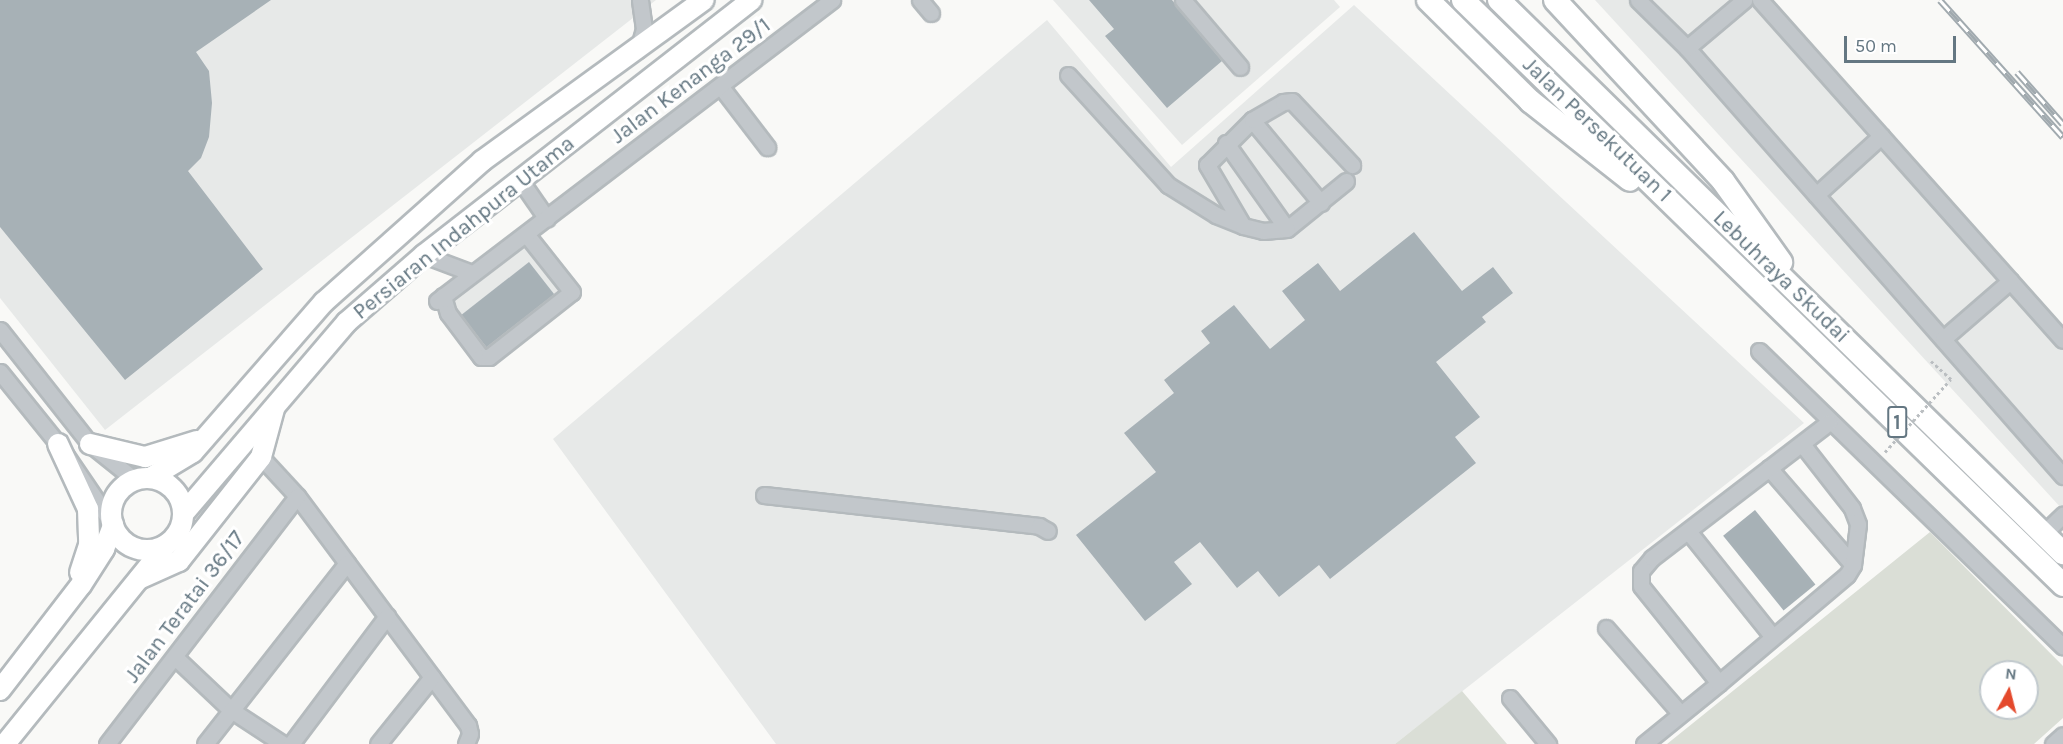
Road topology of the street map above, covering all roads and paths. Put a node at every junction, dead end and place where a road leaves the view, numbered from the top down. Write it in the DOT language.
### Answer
graph roads {
  1 [pos="640,0"];
  2 [pos="704,0"];
  3 [pos="752,0"];
  4 [pos="832,0"];
  5 [pos="920,0"];
  6 [pos="1183,0"];
  7 [pos="1428,0"];
  8 [pos="1463,0"];
  9 [pos="1499,0"];
  10 [pos="1555,0"];
  11 [pos="1638,0"];
  12 [pos="1744,0"];
  13 [pos="1760,0"];
  14 [pos="931,13"];
  15 [pos="1687,48"];
  16 [pos="638,50"];
  17 [pos="1240,67"];
  18 [pos="1068,75"];
  19 [pos="721,87"];
  20 [pos="1252,120"];
  21 [pos="1881,136"];
  22 [pos="1226,143"];
  23 [pos="767,147"];
  24 [pos="1352,165"];
  25 [pos="520,180"];
  26 [pos="1346,181"];
  27 [pos="1816,195"];
  28 [pos="1321,203"];
  29 [pos="547,219"];
  30 [pos="1243,226"];
  31 [pos="1287,229"];
  32 [pos="526,234"];
  33 [pos="424,255"];
  34 [pos="1730,259"];
  35 [pos="472,273"];
  36 [pos="2010,281"];
  37 [pos="1814,310"];
  38 [pos="0,330"];
  39 [pos="1943,339"];
  40 [pos="2063,340"];
  41 [pos="1759,351"];
  42 [pos="1931,361"];
  43 [pos="0,372"];
  44 [pos="274,407"];
  45 [pos="1829,422"];
  46 [pos="206,438"];
  47 [pos="58,444"];
  48 [pos="90,444"];
  49 [pos="1802,444"];
  50 [pos="1885,452"];
  51 [pos="261,457"];
  52 [pos="1769,468"];
  53 [pos="2063,476"];
  54 [pos="142,479"];
  55 [pos="764,495"];
  56 [pos="297,496"];
  57 [pos="183,514"];
  58 [pos="2063,515"];
  59 [pos="113,525"];
  60 [pos="1048,531"];
  61 [pos="1689,531"];
  62 [pos="2043,534"];
  63 [pos="167,544"];
  64 [pos="2063,554"];
  65 [pos="347,563"];
  66 [pos="1853,565"];
  67 [pos="138,580"];
  68 [pos="2063,585"];
  69 [pos="68,603"];
  70 [pos="387,616"];
  71 [pos="1606,628"];
  72 [pos="1772,636"];
  73 [pos="2063,646"];
  74 [pos="176,658"];
  75 [pos="432,676"];
  76 [pos="1719,682"];
  77 [pos="0,690"];
  78 [pos="1510,698"];
  79 [pos="231,710"];
  80 [pos="1680,713"];
  81 [pos="2063,735"];
  82 [pos="5,744"];
  83 [pos="107,744"];
  84 [pos="205,744"];
  85 [pos="283,744"];
  86 [pos="291,744"];
  87 [pos="378,744"];
  88 [pos="466,744"];
  89 [pos="1548,744"];
  90 [pos="1644,744"];
  91 [pos="2053,744"];
  1 -- 16 [label="street"];
  2 -- 16 [label="main road, Persiaran Indahpura Utama"];
  3 -- 25 [label="main road, Persiaran Indahpura Utama"];
  4 -- 19 [label="street, Jalan Kenanga 29/1"];
  5 -- 14 [label="street"];
  6 -- 17 [label="street"];
  7 -- 34 [label="highway"];
  8 -- 34 [label="highway, Jalan Persekutuan 1 / 1"];
  9 -- 37 [label="highway, Lebuhraya Skudai / 1"];
  10 -- 37 [label="highway"];
  11 -- 15 [label="street"];
  12 -- 15 [label="street"];
  13 -- 21 [label="street"];
  15 -- 27 [label="street"];
  16 -- 46 [label="main road, Persiaran Indahpura Utama"];
  18 -- 30 [label="street"];
  19 -- 23 [label="street"];
  19 -- 29 [label="street, Jalan Kenanga 29/1"];
  20 -- 22 [label="street"];
  20 -- 24 [label="street"];
  20 -- 28 [label="street"];
  21 -- 27 [label="street"];
  21 -- 36 [label="street"];
  22 -- 30 [label="street"];
  22 -- 31 [label="street"];
  25 -- 29 [label="street"];
  25 -- 33 [label="main road, Persiaran Indahpura Utama"];
  26 -- 28 [label="street"];
  27 -- 39 [label="street"];
  28 -- 31 [label="street"];
  29 -- 32 [label="street, Jalan Kenanga 29/1"];
  30 -- 31 [label="street"];
  32 -- 35 [label="street, Jalan Kenanga 29/1"];
  32 -- 35 [label="street, Jalan Kenanga 29/1"];
  33 -- 35 [label="street"];
  33 -- 44 [label="main road, Persiaran Indahpura Utama"];
  34 -- 68 [label="highway, Lebuhraya Skudai / 1"];
  36 -- 39 [label="street"];
  36 -- 40 [label="street"];
  37 -- 62 [label="highway, Lebuhraya Skudai / 1"];
  38 -- 48 [label="street"];
  39 -- 53 [label="street"];
  41 -- 45 [label="street"];
  42 -- 50 [label="path, bridge"];
  43 -- 47 [label="street"];
  44 -- 51 [label="main road"];
  44 -- 57 [label="main road, Persiaran Indahpura Utama"];
  45 -- 49 [label="street"];
  45 -- 73 [label="street"];
  46 -- 48 [label="main road"];
  46 -- 54 [label="main road, Persiaran Indahpura Utama"];
  47 -- 59 [label="street"];
  47 -- 69 [label="main road"];
  48 -- 54 [label="street"];
  49 -- 52 [label="street"];
  49 -- 66 [label="street"];
  51 -- 56 [label="street"];
  51 -- 67 [label="main road"];
  52 -- 61 [label="street"];
  52 -- 66 [label="street"];
  54 -- 57 [label="main road"];
  54 -- 59 [label="main road"];
  55 -- 60 [label="street"];
  56 -- 65 [label="street"];
  56 -- 74 [label="street, Jalan Teratai 36/17"];
  57 -- 63 [label="main road"];
  58 -- 62 [label="street"];
  59 -- 63 [label="main road"];
  59 -- 69 [label="main road"];
  61 -- 72 [label="street"];
  61 -- 76 [label="street"];
  62 -- 64 [label="highway, Lebuhraya Skudai / 1"];
  63 -- 67 [label="main road"];
  65 -- 70 [label="street"];
  65 -- 79 [label="street"];
  66 -- 72 [label="street"];
  67 -- 82 [label="main road"];
  69 -- 77 [label="main road"];
  70 -- 75 [label="street"];
  70 -- 86 [label="street"];
  71 -- 80 [label="street"];
  72 -- 76 [label="street"];
  74 -- 79 [label="street"];
  74 -- 83 [label="street, Jalan Teratai 36/17"];
  75 -- 87 [label="street"];
  75 -- 88 [label="street"];
  76 -- 80 [label="street"];
  78 -- 89 [label="street"];
  79 -- 84 [label="street"];
  79 -- 85 [label="street"];
  80 -- 90 [label="street"];
  81 -- 91 [label="street"];
}
